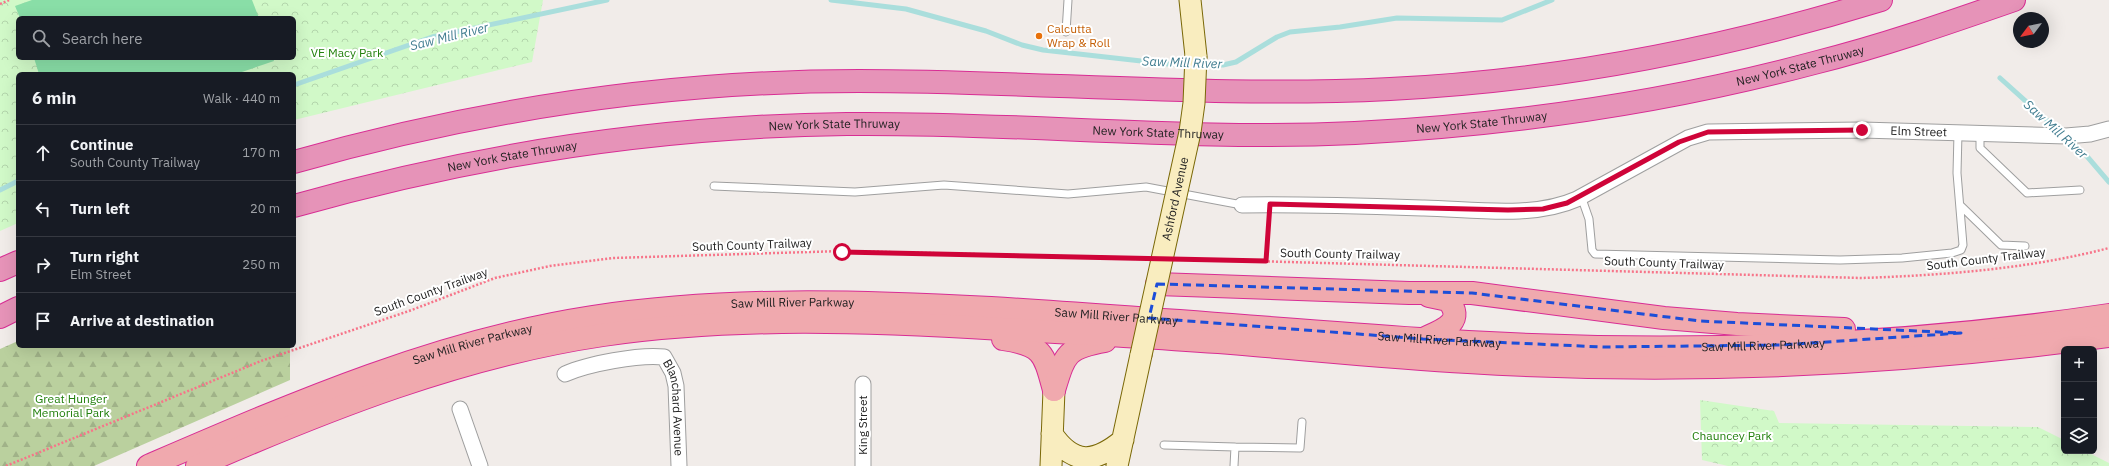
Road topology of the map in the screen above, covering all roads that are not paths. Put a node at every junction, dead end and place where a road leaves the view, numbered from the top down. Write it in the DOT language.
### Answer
graph roads {
  1 [pos="1068,0"];
  2 [pos="1190,0"];
  3 [pos="1881,0"];
  4 [pos="2014,0"];
  5 [pos="1066,32"];
  6 [pos="2103,131"];
  7 [pos="1958,133"];
  8 [pos="1980,133"];
  9 [pos="296,161"];
  10 [pos="714,186"];
  11 [pos="2080,190"];
  12 [pos="1581,196"];
  13 [pos="296,205"];
  14 [pos="1242,205"];
  15 [pos="1961,206"];
  16 [pos="2025,246"];
  17 [pos="16,263"];
  18 [pos="0,270"];
  19 [pos="1167,285"];
  20 [pos="1410,293"];
  21 [pos="16,309"];
  22 [pos="2109,315"];
  23 [pos="0,317"];
  24 [pos="896,323"];
  25 [pos="1961,333"];
  26 [pos="1128,336"];
  27 [pos="2109,336"];
  28 [pos="1423,339"];
  29 [pos="565,374"];
  30 [pos="863,384"];
  31 [pos="1054,390"];
  32 [pos="460,409"];
  33 [pos="1302,422"];
  34 [pos="1052,434"];
  35 [pos="1123,440"];
  36 [pos="1164,445"];
  37 [pos="1235,447"];
  38 [pos="148,466"];
  39 [pos="197,466"];
  40 [pos="480,466"];
  41 [pos="678,466"];
  42 [pos="863,466"];
  43 [pos="1051,466"];
  44 [pos="1117,466"];
  45 [pos="1234,466"];
  1 -- 5 [label="lane"];
  2 -- 19 [label="main road, Ashford Avenue, bridge"];
  3 -- 9 [label="highway"];
  4 -- 13 [label="highway, New York State Thruway"];
  6 -- 8 [label="street, Elm Street"];
  7 -- 8 [label="street, Elm Street"];
  7 -- 12 [label="street, Elm Street"];
  7 -- 15 [label="lane"];
  8 -- 11 [label="lane"];
  10 -- 14 [label="lane"];
  12 -- 14 [label="street, Elm Street"];
  12 -- 15 [label="lane"];
  15 -- 16 [label="lane"];
  17 -- 18 [label="highway"];
  19 -- 20 [label="highway"];
  19 -- 35 [label="main road, Ashford Avenue, bridge"];
  20 -- 25 [label="highway"];
  20 -- 28 [label="highway"];
  21 -- 23 [label="highway"];
  22 -- 25 [label="highway, Saw Mill River Parkway"];
  24 -- 26 [label="highway, Saw Mill River Parkway"];
  24 -- 31 [label="highway"];
  24 -- 39 [label="highway, Saw Mill River Parkway"];
  25 -- 28 [label="highway, Saw Mill River Parkway"];
  26 -- 27 [label="highway, Saw Mill River Parkway"];
  26 -- 31 [label="highway"];
  28 -- 38 [label="highway, Saw Mill River Parkway"];
  29 -- 41 [label="street, Blanchard Avenue"];
  30 -- 42 [label="street, King Street"];
  31 -- 34 [label="main road"];
  32 -- 40 [label="street"];
  33 -- 37 [label="lane"];
  34 -- 35 [label="main road"];
  34 -- 43 [label="main road"];
  35 -- 44 [label="main road, Ashford Avenue"];
  36 -- 37 [label="lane"];
  37 -- 45 [label="lane"];
}
